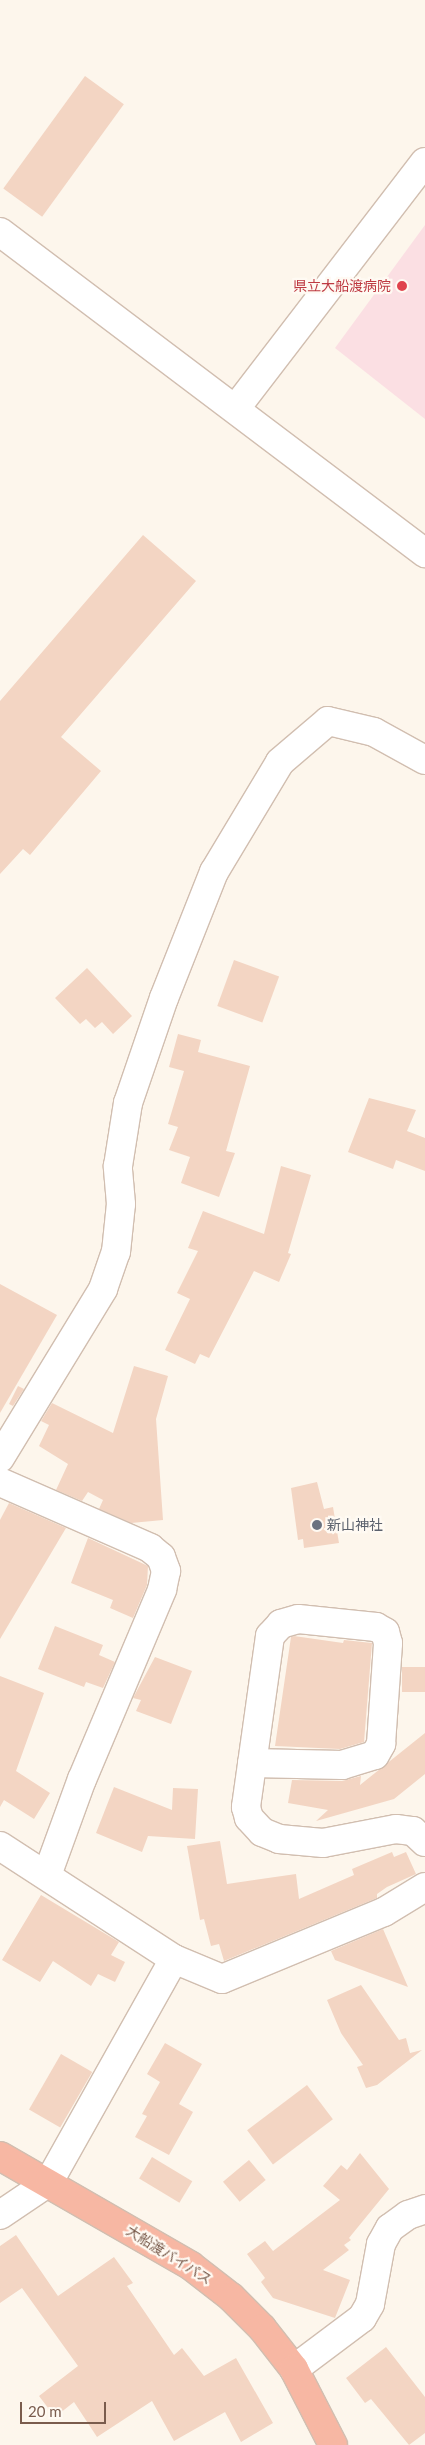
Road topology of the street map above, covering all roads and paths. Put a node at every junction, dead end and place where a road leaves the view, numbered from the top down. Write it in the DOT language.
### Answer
graph roads {
  1 [pos="425,162"];
  2 [pos="0,232"];
  3 [pos="236,408"];
  4 [pos="425,552"];
  5 [pos="425,760"];
  6 [pos="0,1458"];
  7 [pos="0,1482"];
  8 [pos="252,1763"];
  9 [pos="425,1842"];
  10 [pos="0,1846"];
  11 [pos="47,1875"];
  12 [pos="425,1887"];
  13 [pos="174,1959"];
  14 [pos="0,2156"];
  15 [pos="49,2182"];
  16 [pos="425,2209"];
  17 [pos="0,2215"];
  18 [pos="294,2369"];
  19 [pos="333,2445"];
  1 -- 3 [label="street"];
  2 -- 3 [label="street"];
  3 -- 4 [label="street"];
  5 -- 6 [label="street"];
  7 -- 11 [label="street"];
  8 -- 8 [label="street"];
  8 -- 9 [label="street"];
  10 -- 11 [label="street"];
  11 -- 13 [label="street"];
  12 -- 13 [label="street"];
  13 -- 15 [label="street"];
  14 -- 15 [label="highway, 大船渡バイパス"];
  15 -- 17 [label="street"];
  15 -- 18 [label="highway, 大船渡バイパス"];
  16 -- 18 [label="street"];
  18 -- 19 [label="highway, 大船渡バイパス"];
}
